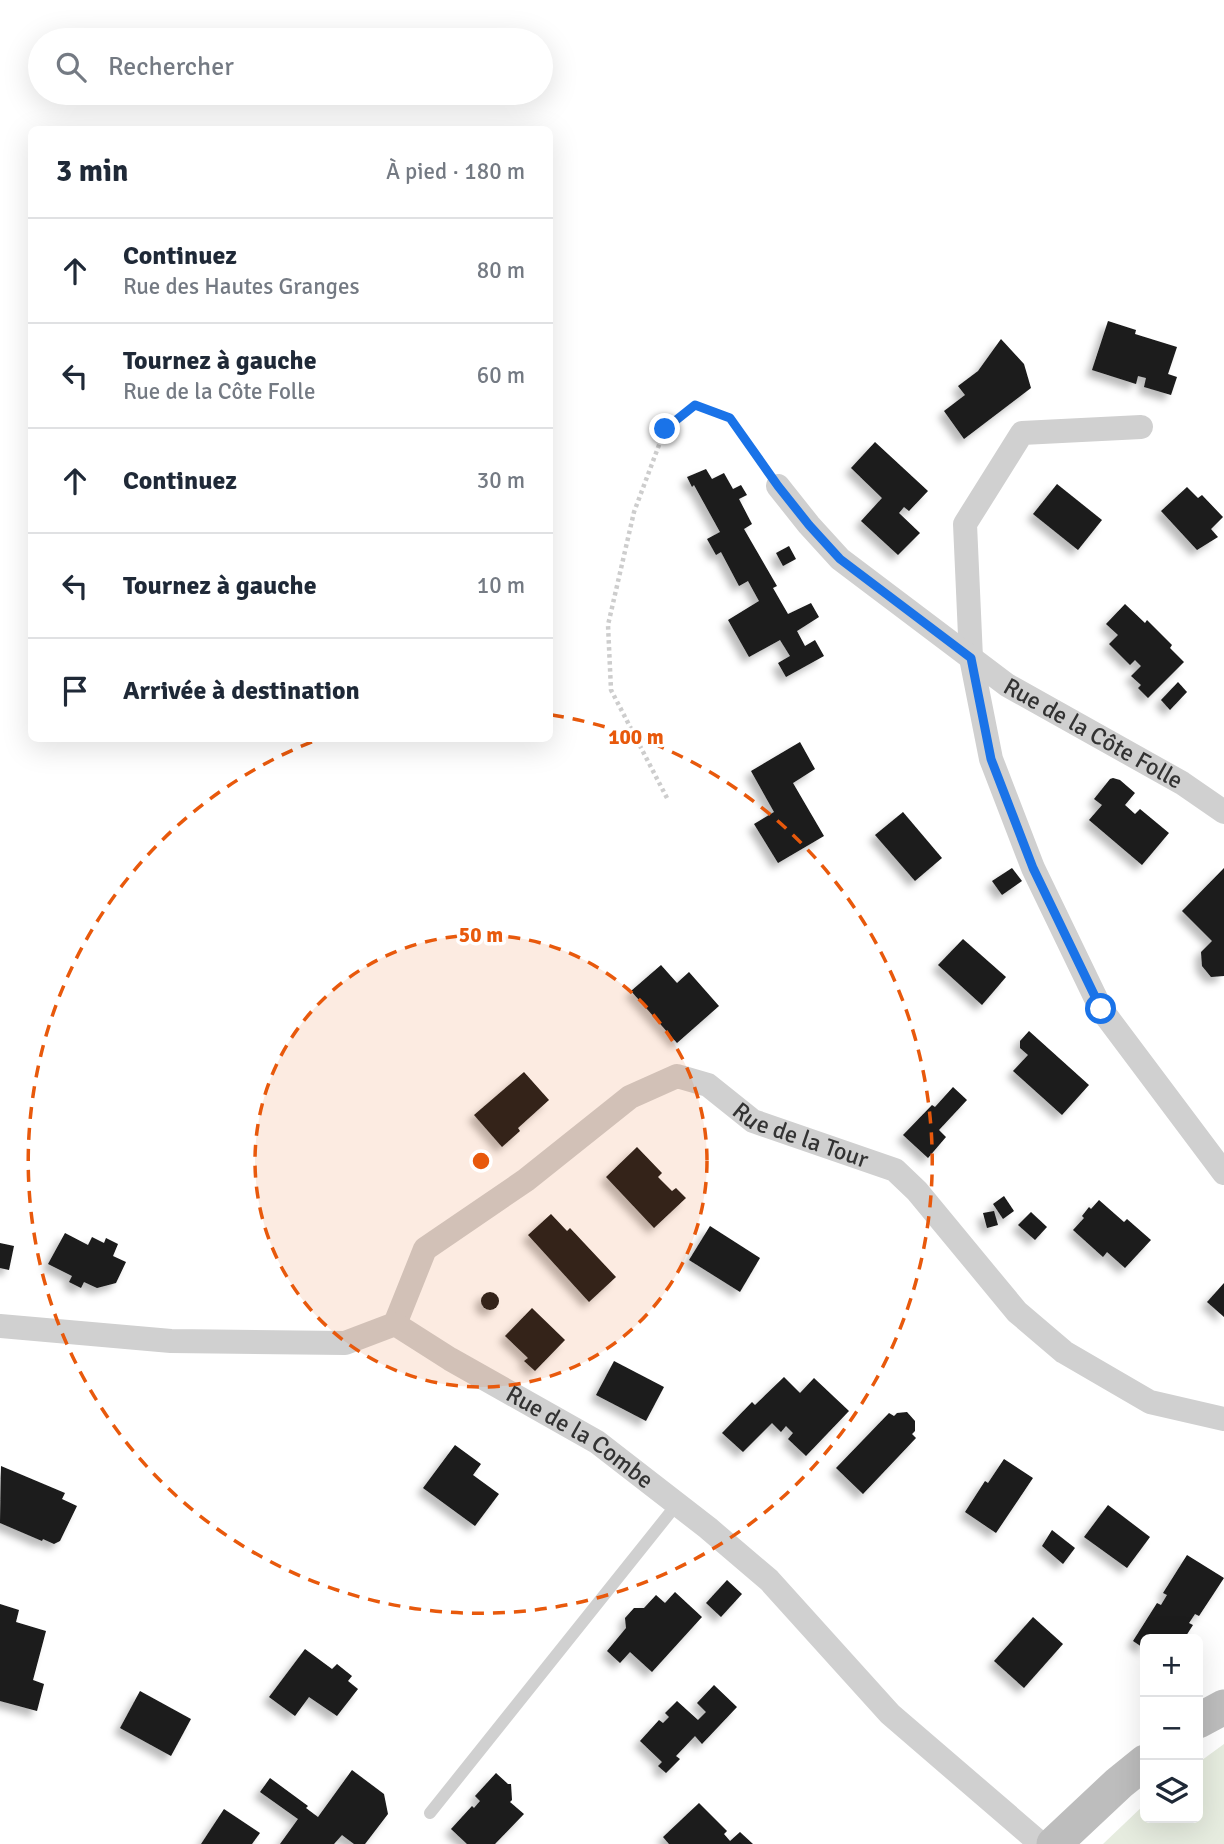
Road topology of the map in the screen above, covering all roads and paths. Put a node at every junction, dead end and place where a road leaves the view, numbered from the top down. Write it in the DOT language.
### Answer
graph roads {
  1 [pos="1141,428"];
  2 [pos="778,486"];
  3 [pos="971,658"];
  4 [pos="667,799"];
  5 [pos="1224,812"];
  6 [pos="1224,1173"];
  7 [pos="394,1324"];
  8 [pos="0,1326"];
  9 [pos="1224,1419"];
  10 [pos="677,1504"];
  11 [pos="1224,1707"];
  12 [pos="1203,1718"];
  13 [pos="1140,1766"];
  14 [pos="430,1813"];
  15 [pos="1041,1844"];
  16 [pos="1054,1844"];
  1 -- 3 [label="street"];
  2 -- 3 [label="street, Rue de la Côte Folle"];
  2 -- 4 [label="path"];
  3 -- 5 [label="street, Rue de la Côte Folle"];
  3 -- 6 [label="street"];
  7 -- 8 [label="street"];
  7 -- 9 [label="street, Rue de la Tour"];
  7 -- 10 [label="street, Rue de la Combe"];
  10 -- 14 [label="lane"];
  10 -- 15 [label="street, Rue de la Combe"];
  11 -- 12 [label="street"];
  13 -- 16 [label="street"];
}
